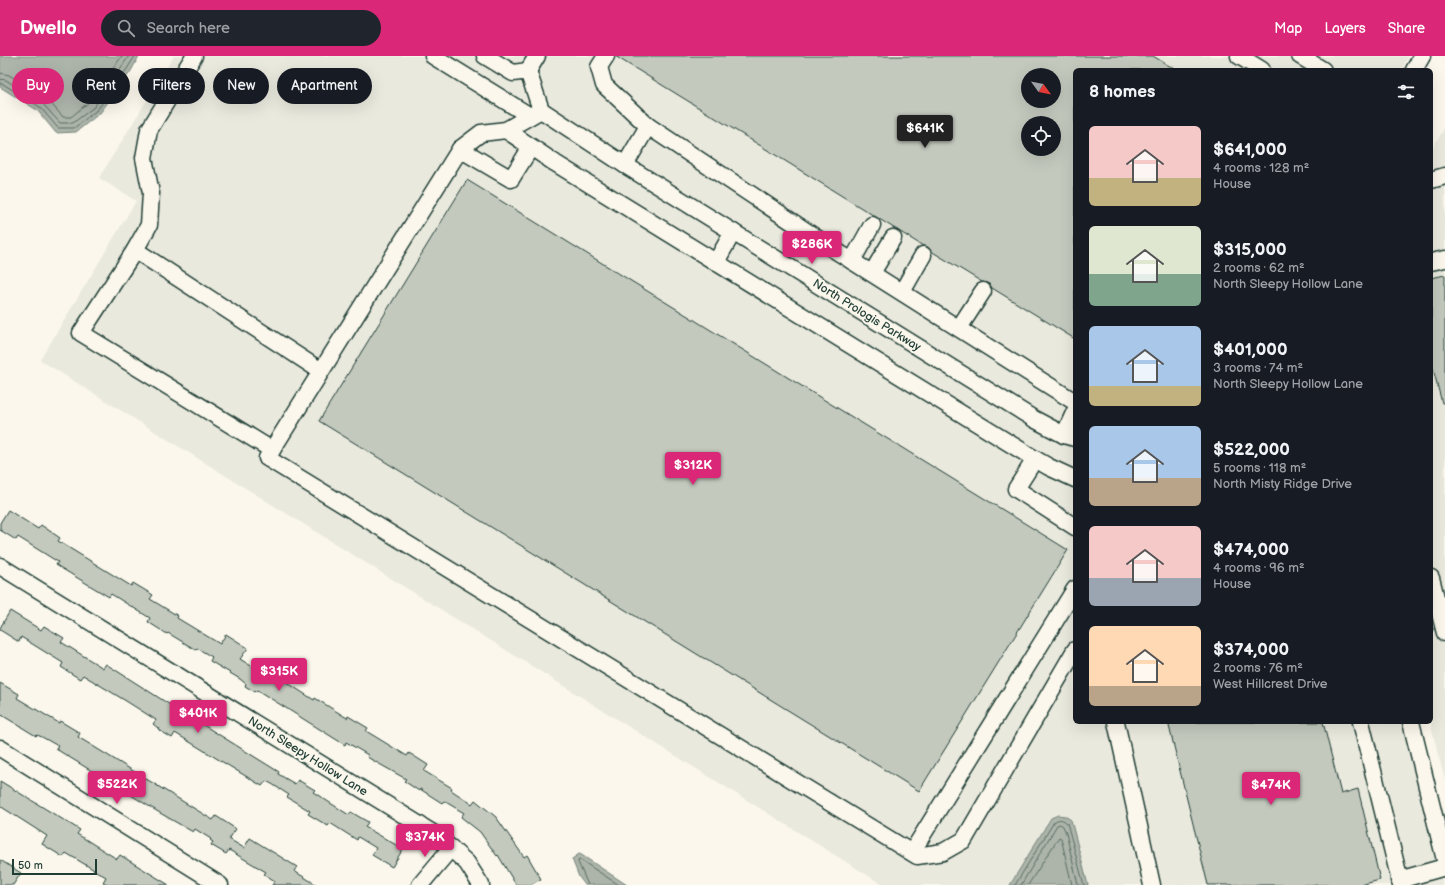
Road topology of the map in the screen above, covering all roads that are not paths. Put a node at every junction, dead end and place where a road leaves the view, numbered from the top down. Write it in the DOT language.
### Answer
graph roads {
  1 [pos="194,56"];
  2 [pos="433,56"];
  3 [pos="486,56"];
  4 [pos="537,56"];
  5 [pos="606,56"];
  6 [pos="1239,56"];
  7 [pos="1422,56"];
  8 [pos="1302,60"];
  9 [pos="1259,68"];
  10 [pos="1319,68"];
  11 [pos="1415,68"];
  12 [pos="528,71"];
  13 [pos="536,113"];
  14 [pos="648,126"];
  15 [pos="506,130"];
  16 [pos="531,147"];
  17 [pos="460,149"];
  18 [pos="625,165"];
  19 [pos="1445,176"];
  20 [pos="1433,179"];
  21 [pos="872,225"];
  22 [pos="733,232"];
  23 [pos="893,238"];
  24 [pos="135,250"];
  25 [pos="923,255"];
  26 [pos="1445,259"];
  27 [pos="852,261"];
  28 [pos="716,262"];
  29 [pos="1433,262"];
  30 [pos="872,273"];
  31 [pos="983,291"];
  32 [pos="902,292"];
  33 [pos="959,328"];
  34 [pos="321,371"];
  35 [pos="1073,401"];
  36 [pos="1073,419"];
  37 [pos="1069,436"];
  38 [pos="272,450"];
  39 [pos="1035,459"];
  40 [pos="1073,479"];
  41 [pos="1073,526"];
  42 [pos="0,566"];
  43 [pos="1433,586"];
  44 [pos="1073,592"];
  45 [pos="1445,633"];
  46 [pos="1073,653"];
  47 [pos="1116,724"];
  48 [pos="1361,724"];
  49 [pos="1411,724"];
  50 [pos="0,748"];
  51 [pos="451,848"];
  52 [pos="912,852"];
  53 [pos="1445,860"];
  54 [pos="1445,867"];
  55 [pos="1400,882"];
  56 [pos="220,885"];
  57 [pos="420,885"];
  58 [pos="481,885"];
  59 [pos="1152,885"];
  1 -- 24 [label="street"];
  2 -- 13 [label="street, North Prologis Parkway"];
  3 -- 12 [label="street"];
  4 -- 12 [label="street"];
  5 -- 14 [label="street"];
  6 -- 9 [label="street"];
  7 -- 11 [label="street"];
  8 -- 10 [label="street"];
  12 -- 13 [label="street"];
  13 -- 15 [label="street"];
  13 -- 18 [label="street, North Prologis Parkway"];
  14 -- 18 [label="street"];
  14 -- 27 [label="street"];
  15 -- 16 [label="street"];
  15 -- 17 [label="street"];
  16 -- 17 [label="street"];
  16 -- 28 [label="street"];
  17 -- 34 [label="street"];
  18 -- 22 [label="street, North Prologis Parkway"];
  19 -- 20 [label="street"];
  21 -- 27 [label="street"];
  22 -- 28 [label="street"];
  22 -- 37 [label="street, North Prologis Parkway"];
  23 -- 30 [label="street"];
  24 -- 34 [label="street"];
  24 -- 38 [label="street"];
  25 -- 32 [label="street"];
  26 -- 29 [label="street"];
  27 -- 30 [label="street"];
  28 -- 39 [label="street"];
  30 -- 32 [label="street"];
  31 -- 33 [label="street"];
  32 -- 33 [label="street"];
  33 -- 35 [label="street"];
  34 -- 38 [label="street"];
  36 -- 37 [label="street"];
  38 -- 52 [label="street"];
  39 -- 40 [label="street"];
  39 -- 41 [label="street"];
  42 -- 51 [label="street, North Sleepy Hollow Lane"];
  43 -- 45 [label="street"];
  44 -- 52 [label="street"];
  46 -- 52 [label="street"];
  47 -- 59 [label="street"];
  48 -- 55 [label="street"];
  49 -- 53 [label="street"];
  50 -- 56 [label="street"];
  51 -- 57 [label="street"];
  51 -- 58 [label="street, North Sleepy Hollow Lane"];
  54 -- 55 [label="street"];
}
